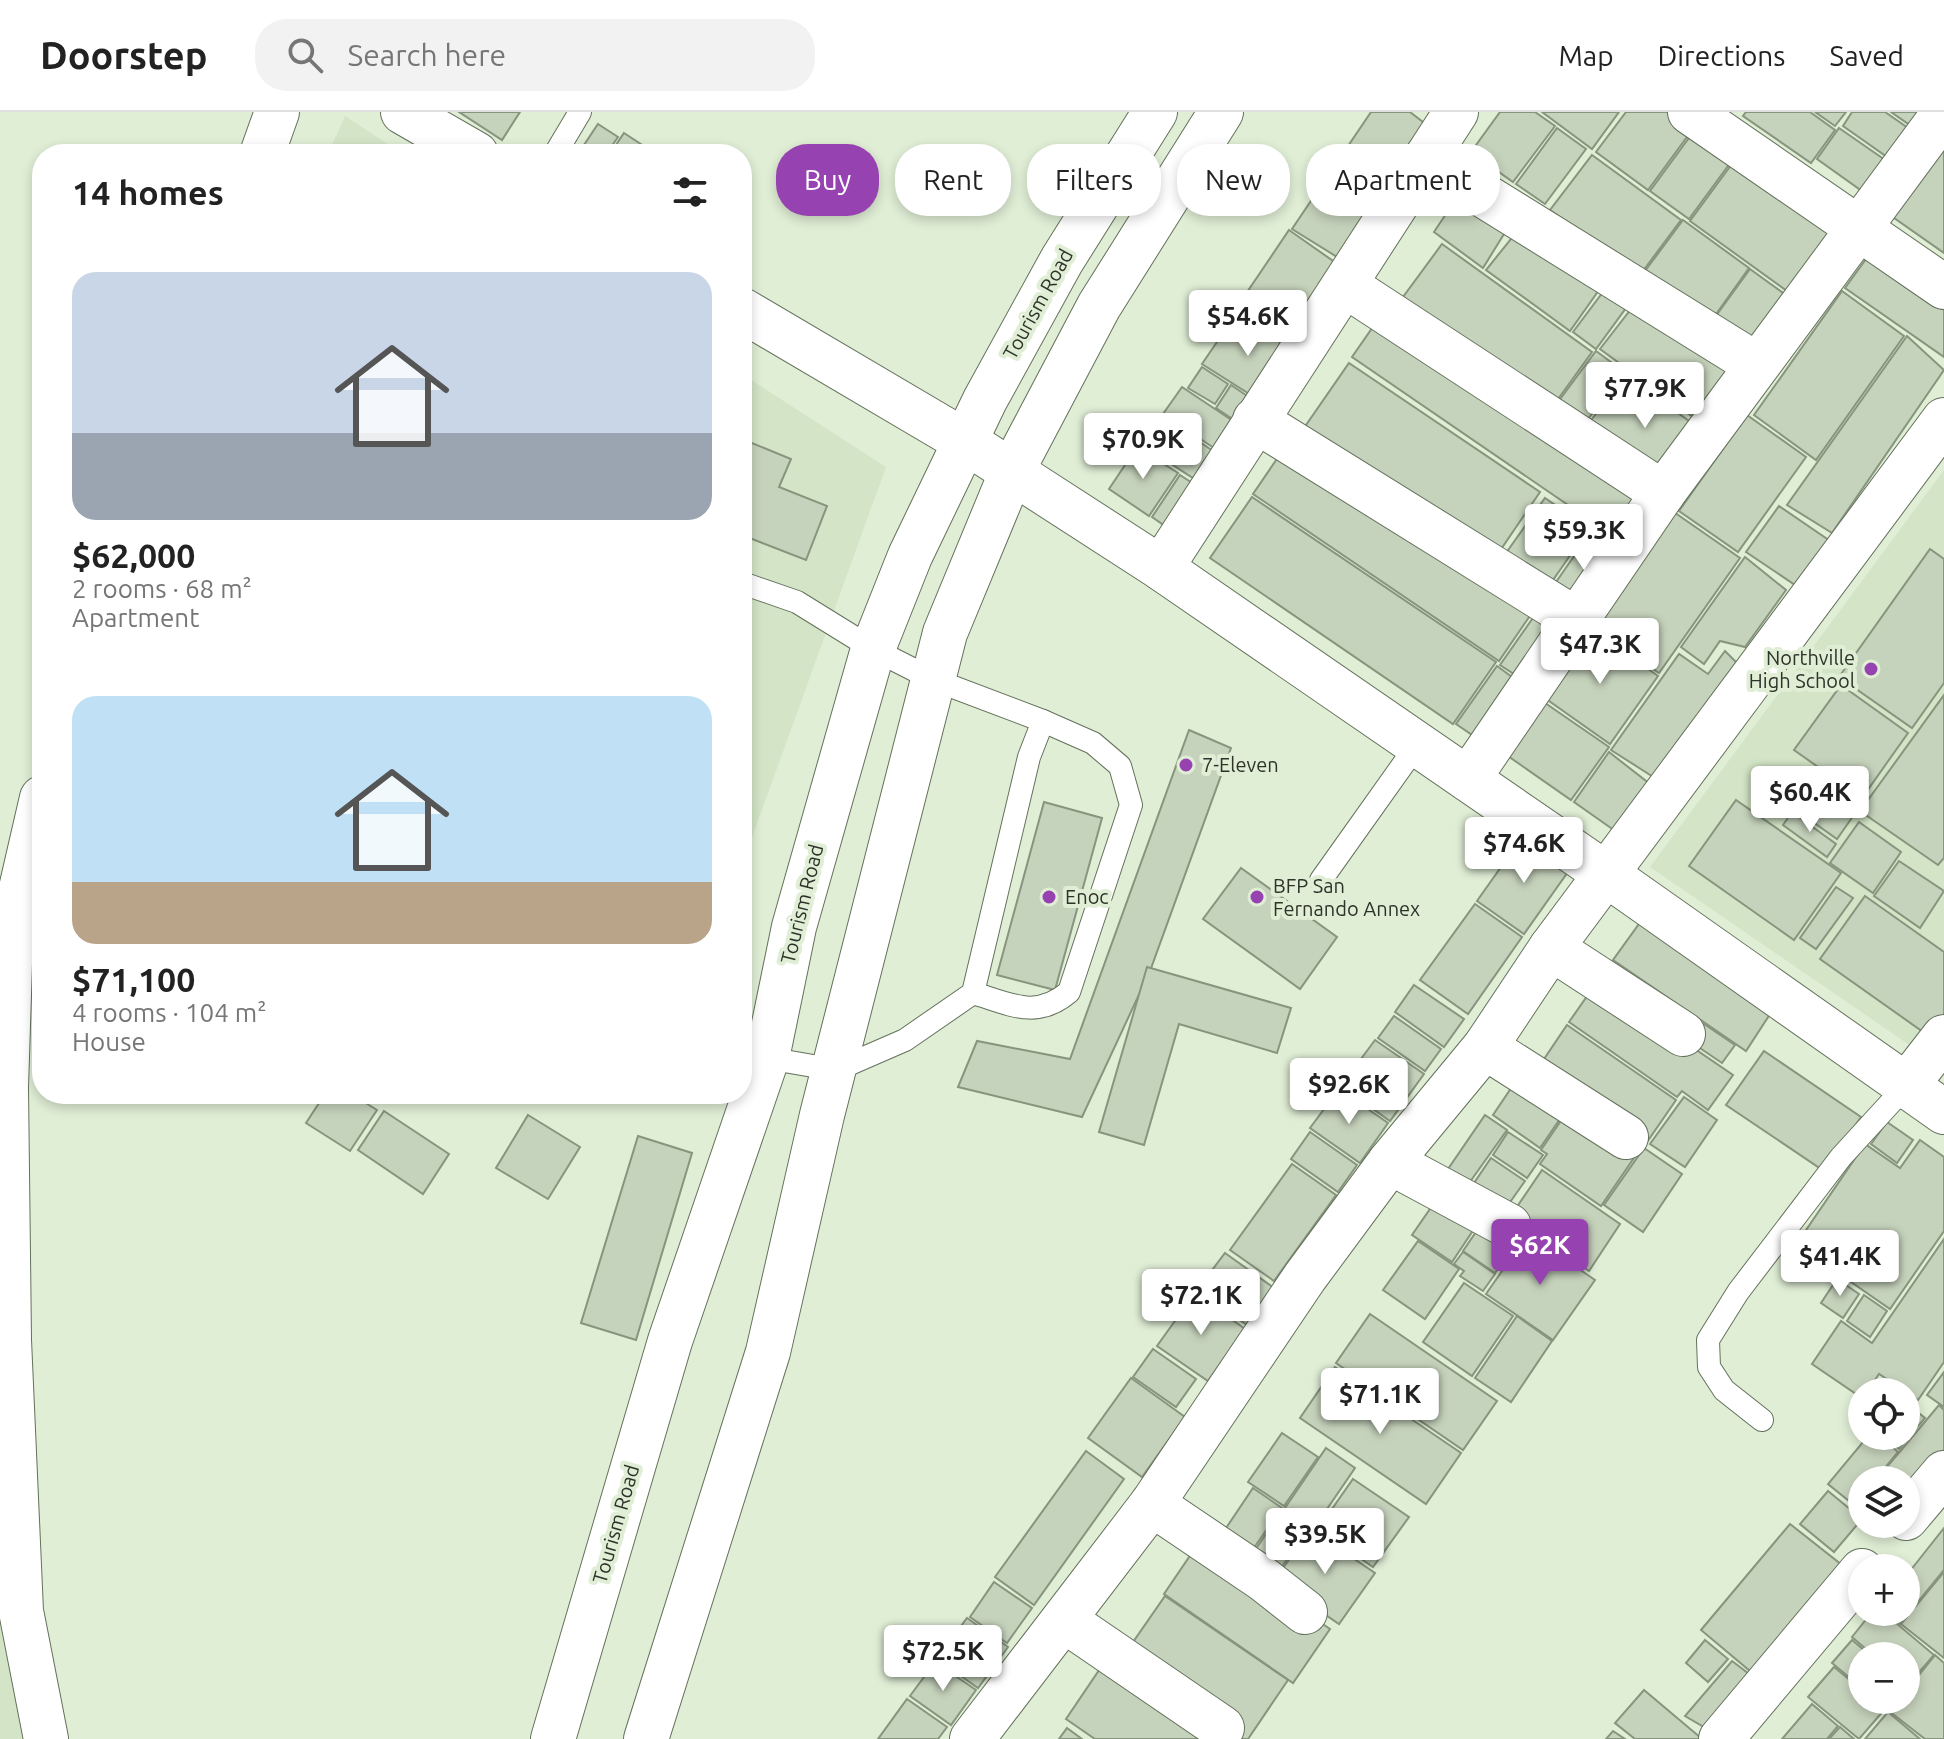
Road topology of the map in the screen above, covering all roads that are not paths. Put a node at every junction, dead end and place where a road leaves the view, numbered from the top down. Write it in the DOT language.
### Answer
graph roads {
  1 [pos="277,112"];
  2 [pos="403,112"];
  3 [pos="580,112"];
  4 [pos="1155,112"];
  5 [pos="1221,112"];
  6 [pos="1456,112"];
  7 [pos="1944,113"];
  8 [pos="1707,117"];
  9 [pos="266,144"];
  10 [pos="459,144"];
  11 [pos="561,144"];
  12 [pos="1435,144"];
  13 [pos="1500,206"];
  14 [pos="1389,216"];
  15 [pos="1861,228"];
  16 [pos="1345,285"];
  17 [pos="1944,287"];
  18 [pos="752,316"];
  19 [pos="1757,365"];
  20 [pos="1255,420"];
  21 [pos="1944,420"];
  22 [pos="966,442"];
  23 [pos="1012,471"];
  24 [pos="1663,493"];
  25 [pos="1161,568"];
  26 [pos="752,586"];
  27 [pos="1575,619"];
  28 [pos="873,649"];
  29 [pos="932,679"];
  30 [pos="1043,721"];
  31 [pos="1417,745"];
  32 [pos="1468,779"];
  33 [pos="32,835"];
  34 [pos="1606,874"];
  35 [pos="1321,880"];
  36 [pos="6,932"];
  37 [pos="1551,948"];
  38 [pos="973,993"];
  39 [pos="1683,1034"];
  40 [pos="1944,1037"];
  41 [pos="1485,1047"];
  42 [pos="767,1058"];
  43 [pos="836,1070"];
  44 [pos="3,1086"];
  45 [pos="1905,1087"];
  46 [pos="752,1102"];
  47 [pos="751,1104"];
  48 [pos="1944,1112"];
  49 [pos="1626,1137"];
  50 [pos="1390,1162"];
  51 [pos="1509,1226"];
  52 [pos="1762,1420"];
  53 [pos="1944,1473"];
  54 [pos="1920,1501"];
  55 [pos="1152,1504"];
  56 [pos="1889,1538"];
  57 [pos="1876,1554"];
  58 [pos="1848,1587"];
  59 [pos="1305,1612"];
  60 [pos="1064,1620"];
  61 [pos="1222,1728"];
  62 [pos="46,1739"];
  63 [pos="553,1739"];
  64 [pos="646,1739"];
  65 [pos="972,1739"];
  66 [pos="1721,1739"];
  1 -- 9 [label="street"];
  2 -- 10 [label="street"];
  3 -- 11 [label="lane"];
  4 -- 22 [label="street, Tourism Road"];
  5 -- 23 [label="street"];
  6 -- 12 [label="street"];
  7 -- 15 [label="street"];
  8 -- 15 [label="street"];
  13 -- 19 [label="street"];
  14 -- 16 [label="street"];
  15 -- 17 [label="street"];
  15 -- 19 [label="street"];
  16 -- 20 [label="street"];
  16 -- 24 [label="street"];
  18 -- 22 [label="street"];
  19 -- 24 [label="street"];
  20 -- 25 [label="street"];
  20 -- 27 [label="street"];
  21 -- 34 [label="street"];
  22 -- 23 [label="street"];
  22 -- 28 [label="street, Tourism Road"];
  23 -- 25 [label="street"];
  23 -- 29 [label="street"];
  24 -- 27 [label="street"];
  25 -- 31 [label="street"];
  26 -- 28 [label="lane"];
  27 -- 32 [label="street"];
  28 -- 29 [label="lane"];
  28 -- 42 [label="street, Tourism Road"];
  29 -- 30 [label="lane"];
  29 -- 43 [label="street"];
  30 -- 38 [label="lane"];
  30 -- 38 [label="lane"];
  31 -- 32 [label="street"];
  31 -- 35 [label="lane"];
  32 -- 34 [label="street"];
  33 -- 36 [label="street"];
  34 -- 37 [label="street"];
  34 -- 45 [label="street"];
  36 -- 44 [label="street"];
  37 -- 39 [label="street"];
  37 -- 41 [label="street"];
  38 -- 43 [label="lane"];
  40 -- 45 [label="street"];
  41 -- 49 [label="street"];
  41 -- 50 [label="street"];
  42 -- 43 [label="lane"];
  42 -- 46 [label="street, Tourism Road"];
  43 -- 64 [label="street"];
  44 -- 62 [label="street"];
  45 -- 48 [label="street"];
  45 -- 52 [label="lane"];
  47 -- 63 [label="street, Tourism Road"];
  50 -- 51 [label="street"];
  50 -- 55 [label="street"];
  53 -- 54 [label="street"];
  55 -- 59 [label="street"];
  55 -- 60 [label="street"];
  56 -- 57 [label="street"];
  58 -- 66 [label="street"];
  60 -- 61 [label="street"];
  60 -- 65 [label="street"];
}
